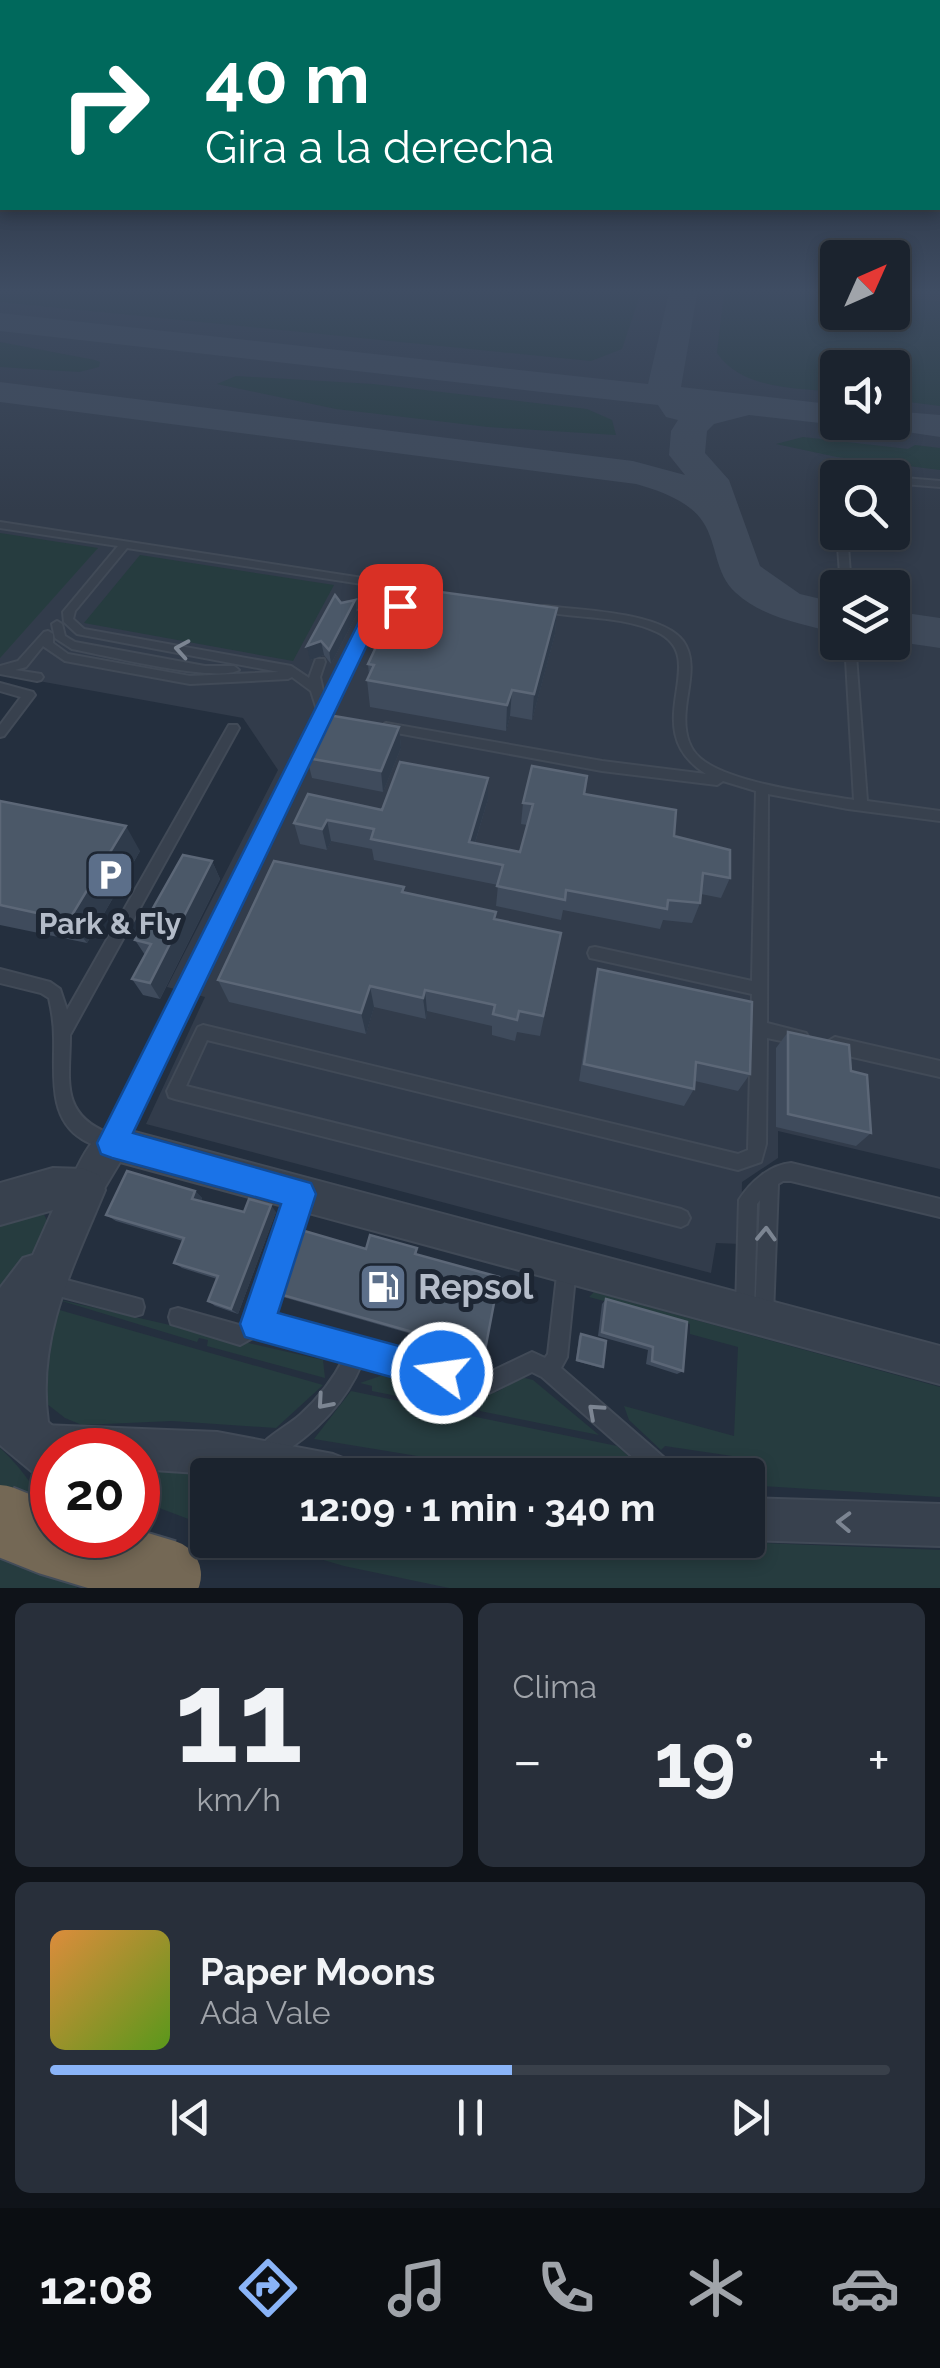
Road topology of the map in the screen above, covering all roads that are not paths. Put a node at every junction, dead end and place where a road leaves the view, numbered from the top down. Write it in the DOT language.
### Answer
graph roads {
  1 [pos="910,482"];
  2 [pos="940,484"];
  3 [pos="0,525"];
  4 [pos="125,544"];
  5 [pos="438,592"];
  6 [pos="400,606"];
  7 [pos="70,608"];
  8 [pos="419,608"];
  9 [pos="347,610"];
  10 [pos="537,612"];
  11 [pos="57,624"];
  12 [pos="47,636"];
  13 [pos="851,660"];
  14 [pos="320,662"];
  15 [pos="0,670"];
  16 [pos="291,670"];
  17 [pos="36,677"];
  18 [pos="313,683"];
  19 [pos="0,688"];
  20 [pos="322,716"];
  21 [pos="340,719"];
  22 [pos="378,726"];
  23 [pos="233,728"];
  24 [pos="0,733"];
  25 [pos="734,783"];
  26 [pos="762,788"];
  27 [pos="861,804"];
  28 [pos="940,816"];
  29 [pos="595,953"];
  30 [pos="0,976"];
  31 [pos="760,989"];
  32 [pos="759,1029"];
  33 [pos="60,1040"];
  34 [pos="940,1068"];
  35 [pos="112,1143"];
  36 [pos="84,1190"];
  37 [pos="300,1194"];
  38 [pos="0,1204"];
  39 [pos="940,1208"];
  40 [pos="680,1218"];
  41 [pos="568,1265"];
  42 [pos="50,1267"];
  43 [pos="136,1306"];
  44 [pos="755,1315"];
  45 [pos="178,1317"];
  46 [pos="0,1324"];
  47 [pos="257,1324"];
  48 [pos="358,1352"];
  49 [pos="940,1364"];
  50 [pos="549,1370"];
  51 [pos="30,1437"];
  52 [pos="160,1448"];
  53 [pos="246,1456"];
  54 [pos="255,1458"];
  55 [pos="650,1458"];
  56 [pos="765,1519"];
  57 [pos="0,1520"];
  58 [pos="940,1525"];
  59 [pos="115,1558"];
  60 [pos="137,1582"];
  1 -- 2 [label="lane"];
  3 -- 4 [label="lane"];
  4 -- 5 [label="lane"];
  4 -- 7 [label="lane"];
  6 -- 8 [label="lane"];
  6 -- 9 [label="lane"];
  6 -- 20 [label="lane"];
  7 -- 11 [label="lane"];
  16 -- 7 [label="lane, one-way"];
  10 -- 25 [label="lane"];
  11 -- 12 [label="lane"];
  11 -- 16 [label="lane"];
  12 -- 15 [label="lane"];
  12 -- 18 [label="lane"];
  13 -- 27 [label="lane"];
  14 -- 18 [label="lane"];
  15 -- 17 [label="lane"];
  16 -- 18 [label="lane"];
  18 -- 20 [label="lane"];
  19 -- 24 [label="lane"];
  20 -- 21 [label="lane"];
  20 -- 35 [label="lane"];
  22 -- 25 [label="lane"];
  23 -- 33 [label="lane"];
  25 -- 26 [label="lane"];
  26 -- 27 [label="lane"];
  26 -- 31 [label="lane"];
  27 -- 28 [label="lane"];
  29 -- 31 [label="lane"];
  30 -- 33 [label="lane"];
  31 -- 32 [label="lane"];
  32 -- 34 [label="lane"];
  32 -- 40 [label="lane"];
  33 -- 35 [label="lane"];
  35 -- 36 [label="street"];
  35 -- 37 [label="street"];
  36 -- 38 [label="street"];
  36 -- 42 [label="street"];
  37 -- 41 [label="street"];
  37 -- 47 [label="lane"];
  39 -- 44 [label="lane"];
  41 -- 44 [label="street"];
  41 -- 50 [label="lane"];
  42 -- 43 [label="lane"];
  42 -- 46 [label="street"];
  42 -- 51 [label="street"];
  44 -- 49 [label="street"];
  45 -- 47 [label="lane"];
  47 -- 48 [label="lane"];
  48 -- 50 [label="lane"];
  48 -- 53 [label="lane, one-way"];
  55 -- 50 [label="lane, one-way"];
  52 -- 53 [label="street"];
  53 -- 54 [label="street"];
  58 -- 56 [label="street, one-way"];
  57 -- 60 [label="highway, bridge"];
  59 -- 60 [label="street"];
}
